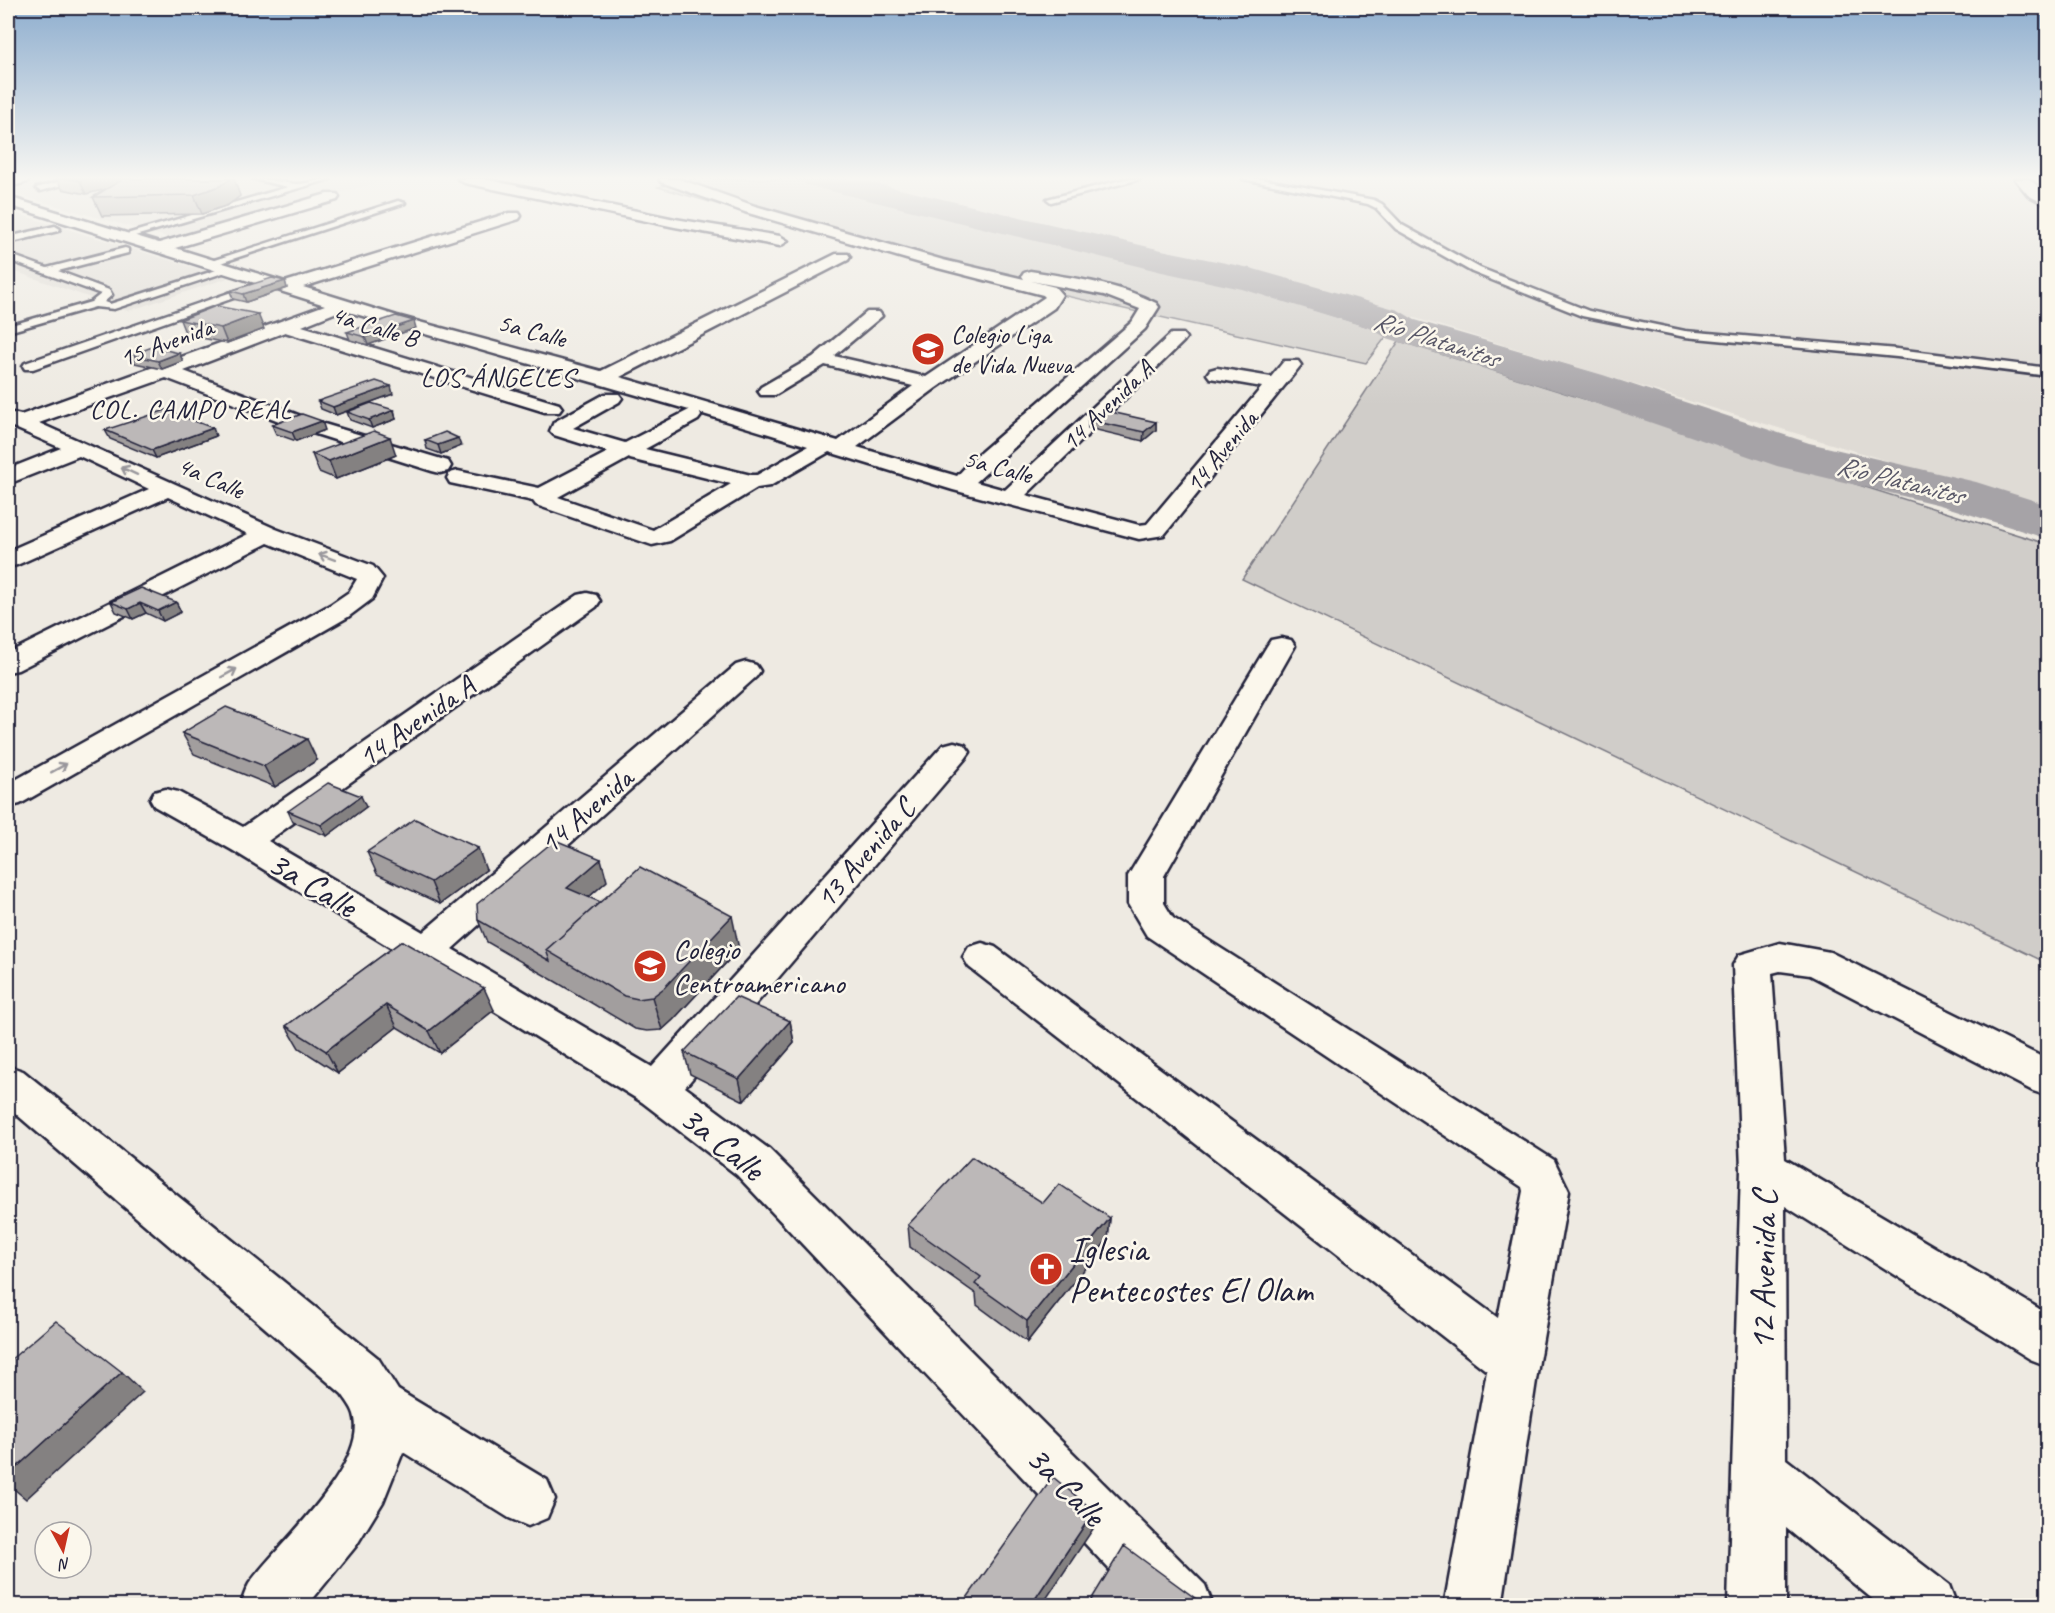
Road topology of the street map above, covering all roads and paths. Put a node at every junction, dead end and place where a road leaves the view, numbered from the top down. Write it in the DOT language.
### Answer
graph roads {
  1 [pos="95,254"];
  2 [pos="181,254"];
  3 [pos="238,254"];
  4 [pos="387,254"];
  5 [pos="906,254"];
  6 [pos="1448,254"];
  7 [pos="8,257"];
  8 [pos="842,257"];
  9 [pos="210,263"];
  10 [pos="230,269"];
  11 [pos="47,271"];
  12 [pos="982,273"];
  13 [pos="279,284"];
  14 [pos="95,304"];
  15 [pos="341,305"];
  16 [pos="873,316"];
  17 [pos="286,327"];
  18 [pos="8,329"];
  19 [pos="1177,338"];
  20 [pos="822,359"];
  21 [pos="1291,365"];
  22 [pos="29,366"];
  23 [pos="166,371"];
  24 [pos="2048,372"];
  25 [pos="1217,374"];
  26 [pos="603,378"];
  27 [pos="929,384"];
  28 [pos="1276,384"];
  29 [pos="768,391"];
  30 [pos="612,398"];
  31 [pos="552,408"];
  32 [pos="691,416"];
  33 [pos="14,420"];
  34 [pos="833,447"];
  35 [pos="80,448"];
  36 [pos="630,451"];
  37 [pos="8,477"];
  38 [pos="751,482"];
  39 [pos="961,485"];
  40 [pos="167,489"];
  41 [pos="543,496"];
  42 [pos="1011,497"];
  43 [pos="1148,532"];
  44 [pos="267,534"];
  45 [pos="8,560"];
  46 [pos="587,601"];
  47 [pos="1281,646"];
  48 [pos="8,664"];
  49 [pos="746,671"];
  50 [pos="954,752"];
  51 [pos="8,797"];
  52 [pos="166,799"];
  53 [pos="244,842"];
  54 [pos="427,950"];
  55 [pos="982,957"];
  56 [pos="2048,1079"];
  57 [pos="8,1083"];
  58 [pos="657,1090"];
  59 [pos="1763,1169"];
  60 [pos="2048,1342"];
  61 [pos="1514,1361"];
  62 [pos="380,1425"];
  63 [pos="1759,1472"];
  64 [pos="528,1499"];
  65 [pos="269,1605"];
  66 [pos="1184,1605"];
  67 [pos="1473,1605"];
  68 [pos="1756,1605"];
  69 [pos="1928,1605"];
  1 -- 11 [label="lane"];
  2 -- 9 [label="street, 5a Calle"];
  3 -- 9 [label="lane"];
  4 -- 13 [label="street"];
  5 -- 12 [label="street"];
  6 -- 24 [label="lane"];
  7 -- 11 [label="lane"];
  8 -- 26 [label="street"];
  9 -- 10 [label="street, 5a Calle"];
  10 -- 13 [label="street, 5a Calle"];
  10 -- 14 [label="lane"];
  11 -- 14 [label="lane"];
  12 -- 27 [label="street"];
  12 -- 39 [label="street"];
  13 -- 15 [label="street, 5a Calle"];
  13 -- 22 [label="lane"];
  14 -- 18 [label="lane"];
  15 -- 17 [label="street, 15 Avenida"];
  15 -- 26 [label="street, 5a Calle"];
  16 -- 20 [label="street"];
  17 -- 23 [label="street, 15 Avenida"];
  17 -- 31 [label="street, 4a Calle B"];
  19 -- 42 [label="street, 14 Avenida A"];
  20 -- 27 [label="street"];
  20 -- 29 [label="street"];
  21 -- 28 [label="street, 14 Avenida"];
  23 -- 33 [label="street, 15 Avenida"];
  23 -- 41 [label="street"];
  25 -- 28 [label="street"];
  26 -- 34 [label="street, 5a Calle"];
  27 -- 34 [label="street"];
  28 -- 43 [label="street, 14 Avenida"];
  30 -- 36 [label="street"];
  32 -- 36 [label="street"];
  33 -- 35 [label="street, 4a Calle"];
  34 -- 38 [label="street"];
  34 -- 39 [label="street, 5a Calle"];
  35 -- 37 [label="street"];
  40 -- 35 [label="street, 4a Calle, one-way"];
  36 -- 38 [label="street"];
  36 -- 41 [label="street"];
  38 -- 41 [label="street"];
  39 -- 42 [label="street, 5a Calle"];
  40 -- 44 [label="street, 4a Calle"];
  40 -- 45 [label="street"];
  42 -- 43 [label="street, 5a Calle"];
  44 -- 48 [label="street"];
  51 -- 44 [label="street, 4a Calle, one-way"];
  46 -- 53 [label="street, 14 Avenida A"];
  47 -- 61 [label="street"];
  49 -- 54 [label="street, 14 Avenida"];
  50 -- 58 [label="street, 13 Avenida C"];
  52 -- 53 [label="street, 3a Calle"];
  53 -- 54 [label="street, 3a Calle"];
  54 -- 58 [label="street, 3a Calle"];
  55 -- 61 [label="street"];
  56 -- 59 [label="street, 12 Avenida C"];
  57 -- 62 [label="street"];
  58 -- 66 [label="street, 3a Calle"];
  59 -- 60 [label="street"];
  59 -- 63 [label="street, 12 Avenida C"];
  61 -- 67 [label="street"];
  62 -- 64 [label="street"];
  62 -- 65 [label="street"];
  63 -- 68 [label="street, 12 Avenida C"];
  63 -- 69 [label="street"];
}
